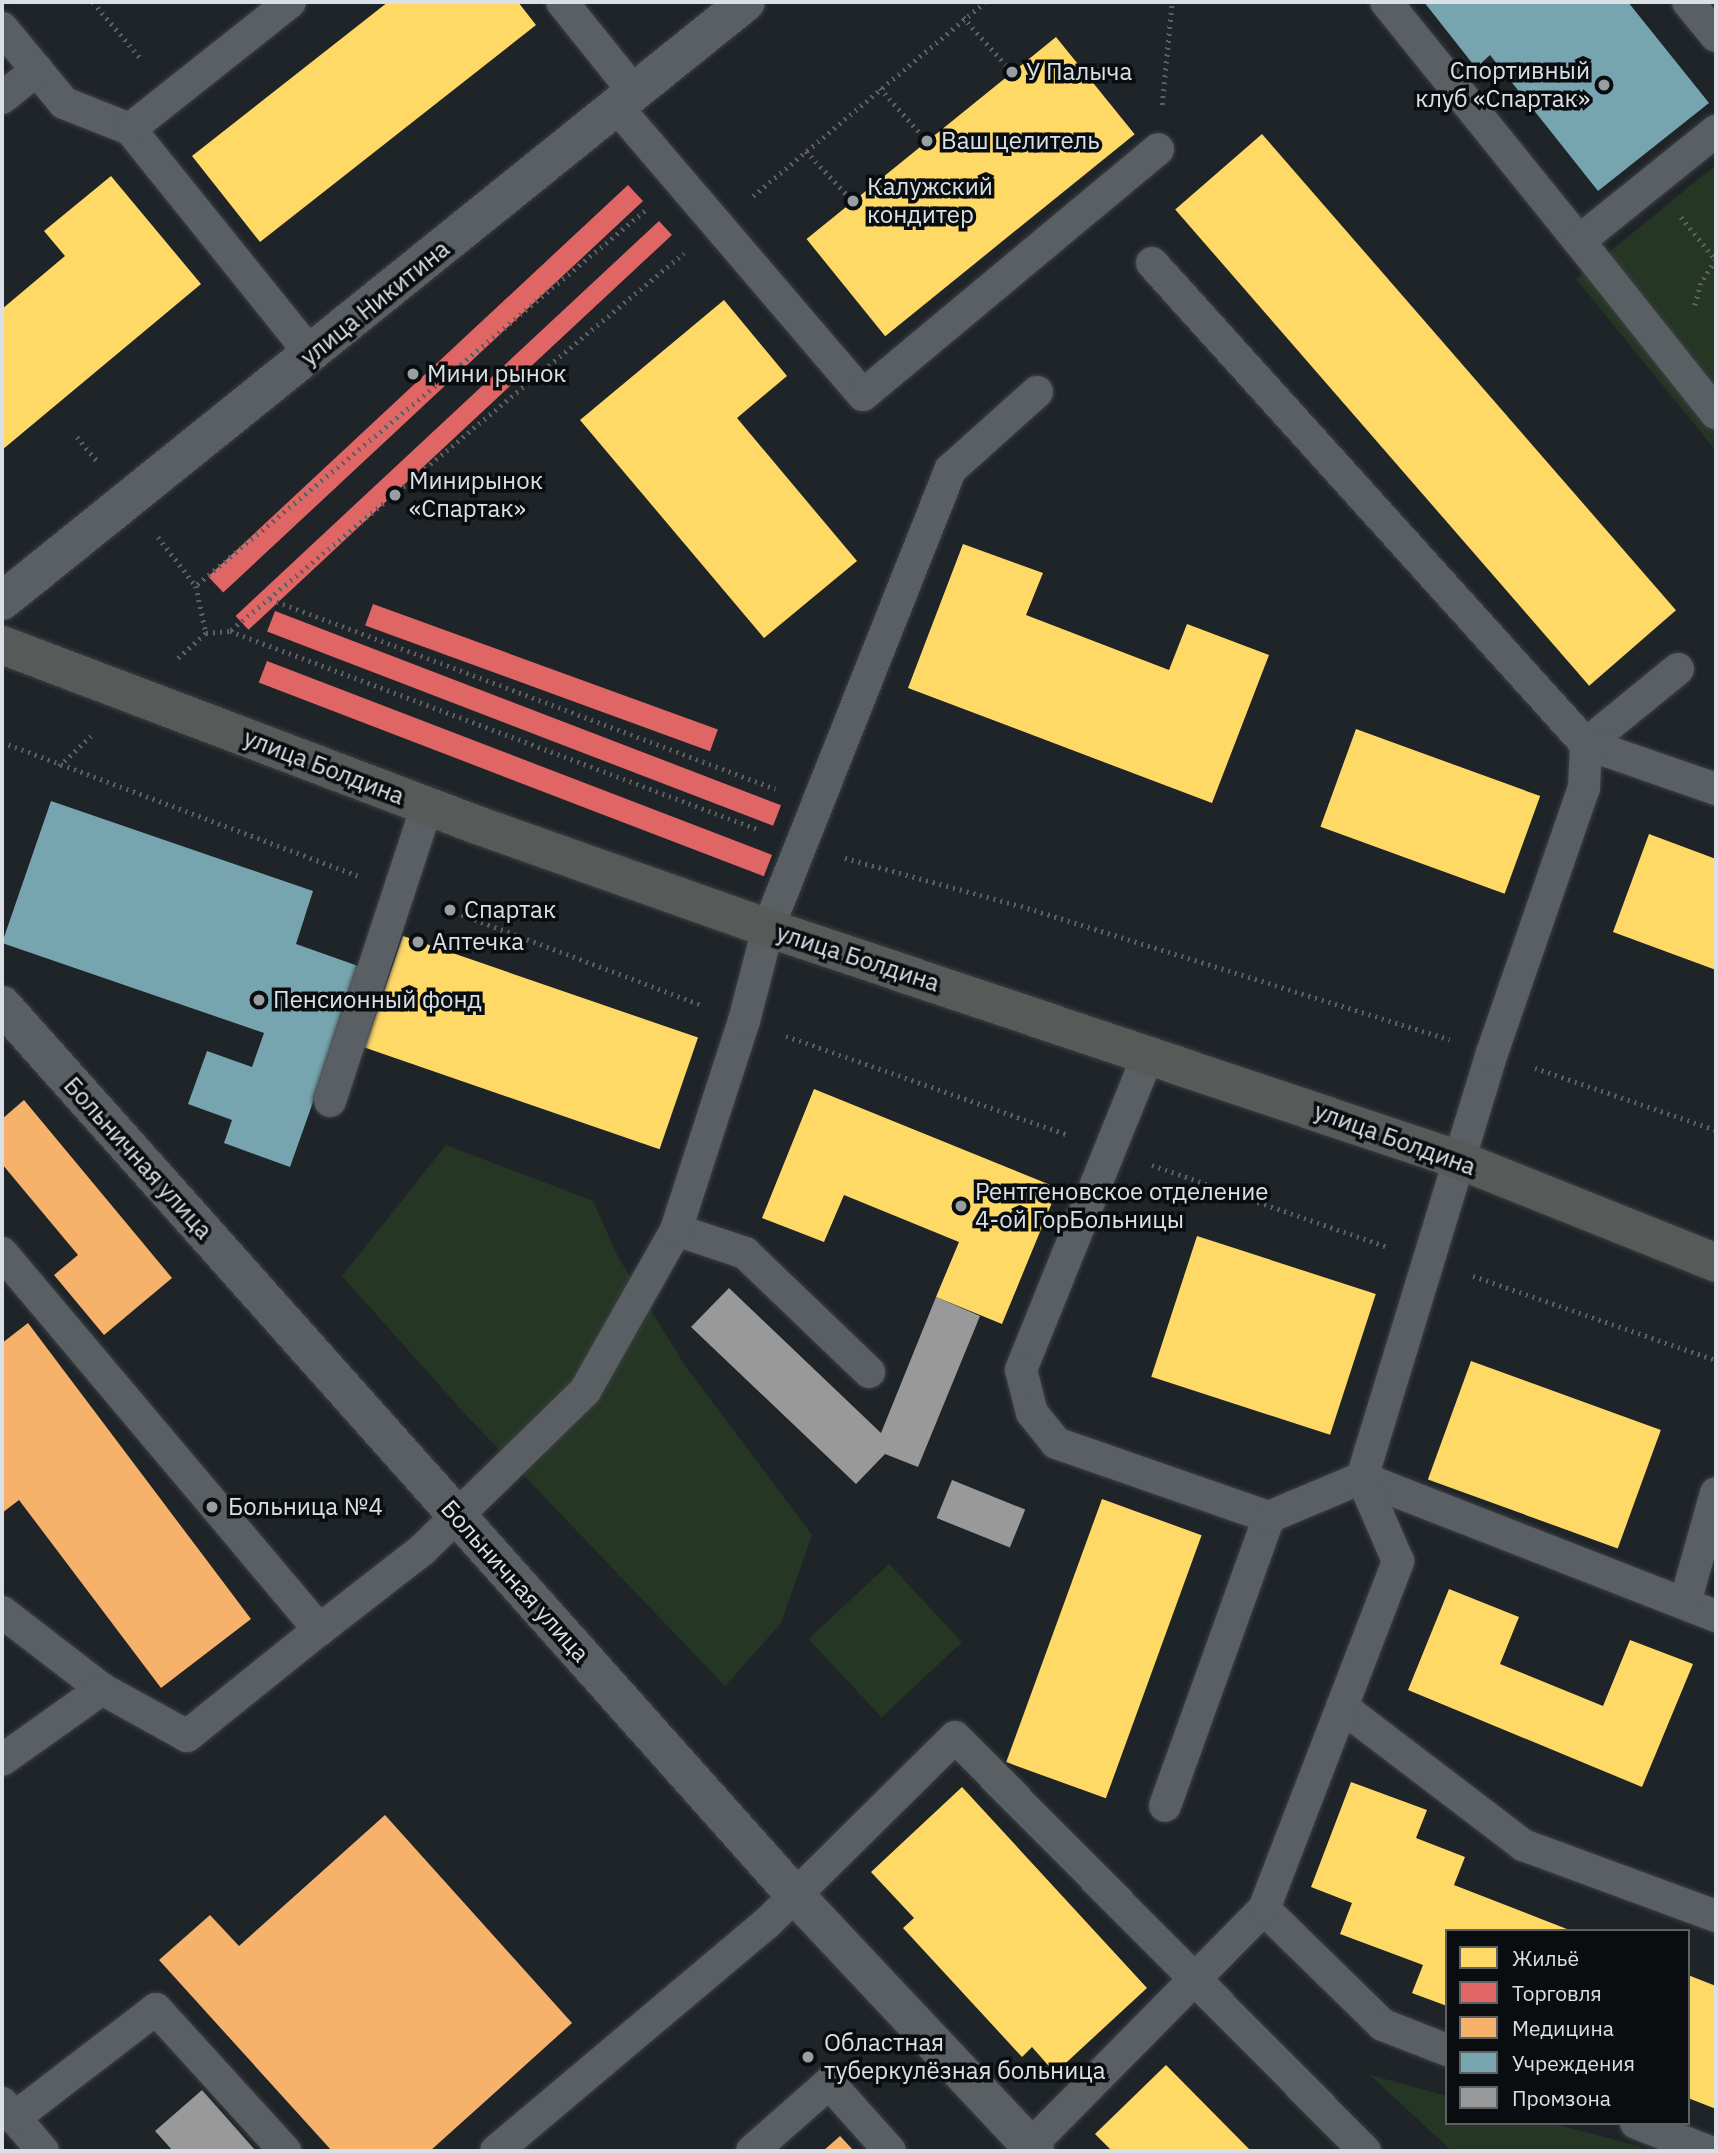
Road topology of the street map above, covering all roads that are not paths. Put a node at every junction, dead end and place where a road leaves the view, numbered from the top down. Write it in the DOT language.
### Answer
graph roads {
  1 [pos="290,2"];
  2 [pos="562,2"];
  3 [pos="746,2"];
  4 [pos="1386,2"];
  5 [pos="1688,2"];
  6 [pos="2,28"];
  7 [pos="1716,36"];
  8 [pos="37,70"];
  9 [pos="2,98"];
  10 [pos="625,99"];
  11 [pos="130,129"];
  12 [pos="1716,131"];
  13 [pos="1158,149"];
  14 [pos="1579,241"];
  15 [pos="1152,263"];
  16 [pos="312,355"];
  17 [pos="1037,392"];
  18 [pos="1716,414"];
  19 [pos="2,601"];
  20 [pos="2,645"];
  21 [pos="1678,669"];
  22 [pos="1586,744"];
  23 [pos="1716,789"];
  24 [pos="427,806"];
  25 [pos="768,928"];
  26 [pos="2,1005"];
  27 [pos="1149,1053"];
  28 [pos="330,1101"];
  29 [pos="1459,1160"];
  30 [pos="676,1230"];
  31 [pos="1716,1263"];
  32 [pos="8,1272"];
  33 [pos="869,1372"];
  34 [pos="1362,1478"];
  35 [pos="1716,1493"];
  36 [pos="456,1515"];
  37 [pos="1269,1517"];
  38 [pos="1685,1604"];
  39 [pos="2,1612"];
  40 [pos="1716,1616"];
  41 [pos="319,1630"];
  42 [pos="102,1689"];
  43 [pos="1342,1707"];
  44 [pos="2,1760"];
  45 [pos="1165,1806"];
  46 [pos="793,1894"];
  47 [pos="1264,1909"];
  48 [pos="1716,1916"];
  49 [pos="1195,1982"];
  50 [pos="1445,2049"];
  51 [pos="8,2110"];
  52 [pos="1641,2125"];
  53 [pos="1033,2149"];
  54 [pos="43,2151"];
  55 [pos="285,2151"];
  56 [pos="496,2151"];
  57 [pos="752,2151"];
  58 [pos="890,2151"];
  59 [pos="1365,2151"];
  60 [pos="1708,2151"];
  1 -- 11 [label="lane"];
  2 -- 10 [label="lane"];
  3 -- 10 [label="street, улица Никитина"];
  4 -- 14 [label="lane"];
  5 -- 7 [label="lane"];
  6 -- 8 [label="lane"];
  8 -- 9 [label="lane"];
  8 -- 11 [label="lane"];
  10 -- 13 [label="lane"];
  10 -- 16 [label="street, улица Никитина"];
  11 -- 16 [label="lane"];
  12 -- 14 [label="lane"];
  14 -- 18 [label="lane"];
  15 -- 22 [label="lane"];
  16 -- 19 [label="street, улица Никитина"];
  17 -- 25 [label="lane"];
  20 -- 24 [label="main road, улица Болдина"];
  21 -- 22 [label="lane"];
  22 -- 23 [label="lane"];
  22 -- 29 [label="lane"];
  24 -- 25 [label="main road, улица Болдина"];
  24 -- 28 [label="lane"];
  25 -- 27 [label="main road, улица Болдина"];
  25 -- 30 [label="lane"];
  26 -- 36 [label="street, Больничная улица"];
  27 -- 29 [label="main road, улица Болдина"];
  27 -- 37 [label="lane"];
  29 -- 31 [label="main road, улица Болдина"];
  29 -- 34 [label="lane"];
  30 -- 33 [label="lane"];
  30 -- 36 [label="lane"];
  32 -- 41 [label="lane"];
  34 -- 37 [label="lane"];
  34 -- 38 [label="lane"];
  34 -- 43 [label="lane"];
  35 -- 38 [label="lane"];
  36 -- 41 [label="lane"];
  36 -- 46 [label="street, Больничная улица"];
  37 -- 45 [label="lane"];
  38 -- 40 [label="lane"];
  39 -- 42 [label="lane"];
  41 -- 42 [label="lane"];
  42 -- 44 [label="lane"];
  43 -- 47 [label="lane"];
  43 -- 48 [label="lane"];
  46 -- 49 [label="lane"];
  46 -- 53 [label="street, Больничная улица"];
  46 -- 56 [label="lane"];
  47 -- 49 [label="lane"];
  47 -- 50 [label="lane"];
  49 -- 53 [label="lane"];
  49 -- 59 [label="lane"];
  51 -- 54 [label="lane"];
  51 -- 55 [label="lane"];
  52 -- 60 [label="lane"];
  57 -- 58 [label="lane"];
}
